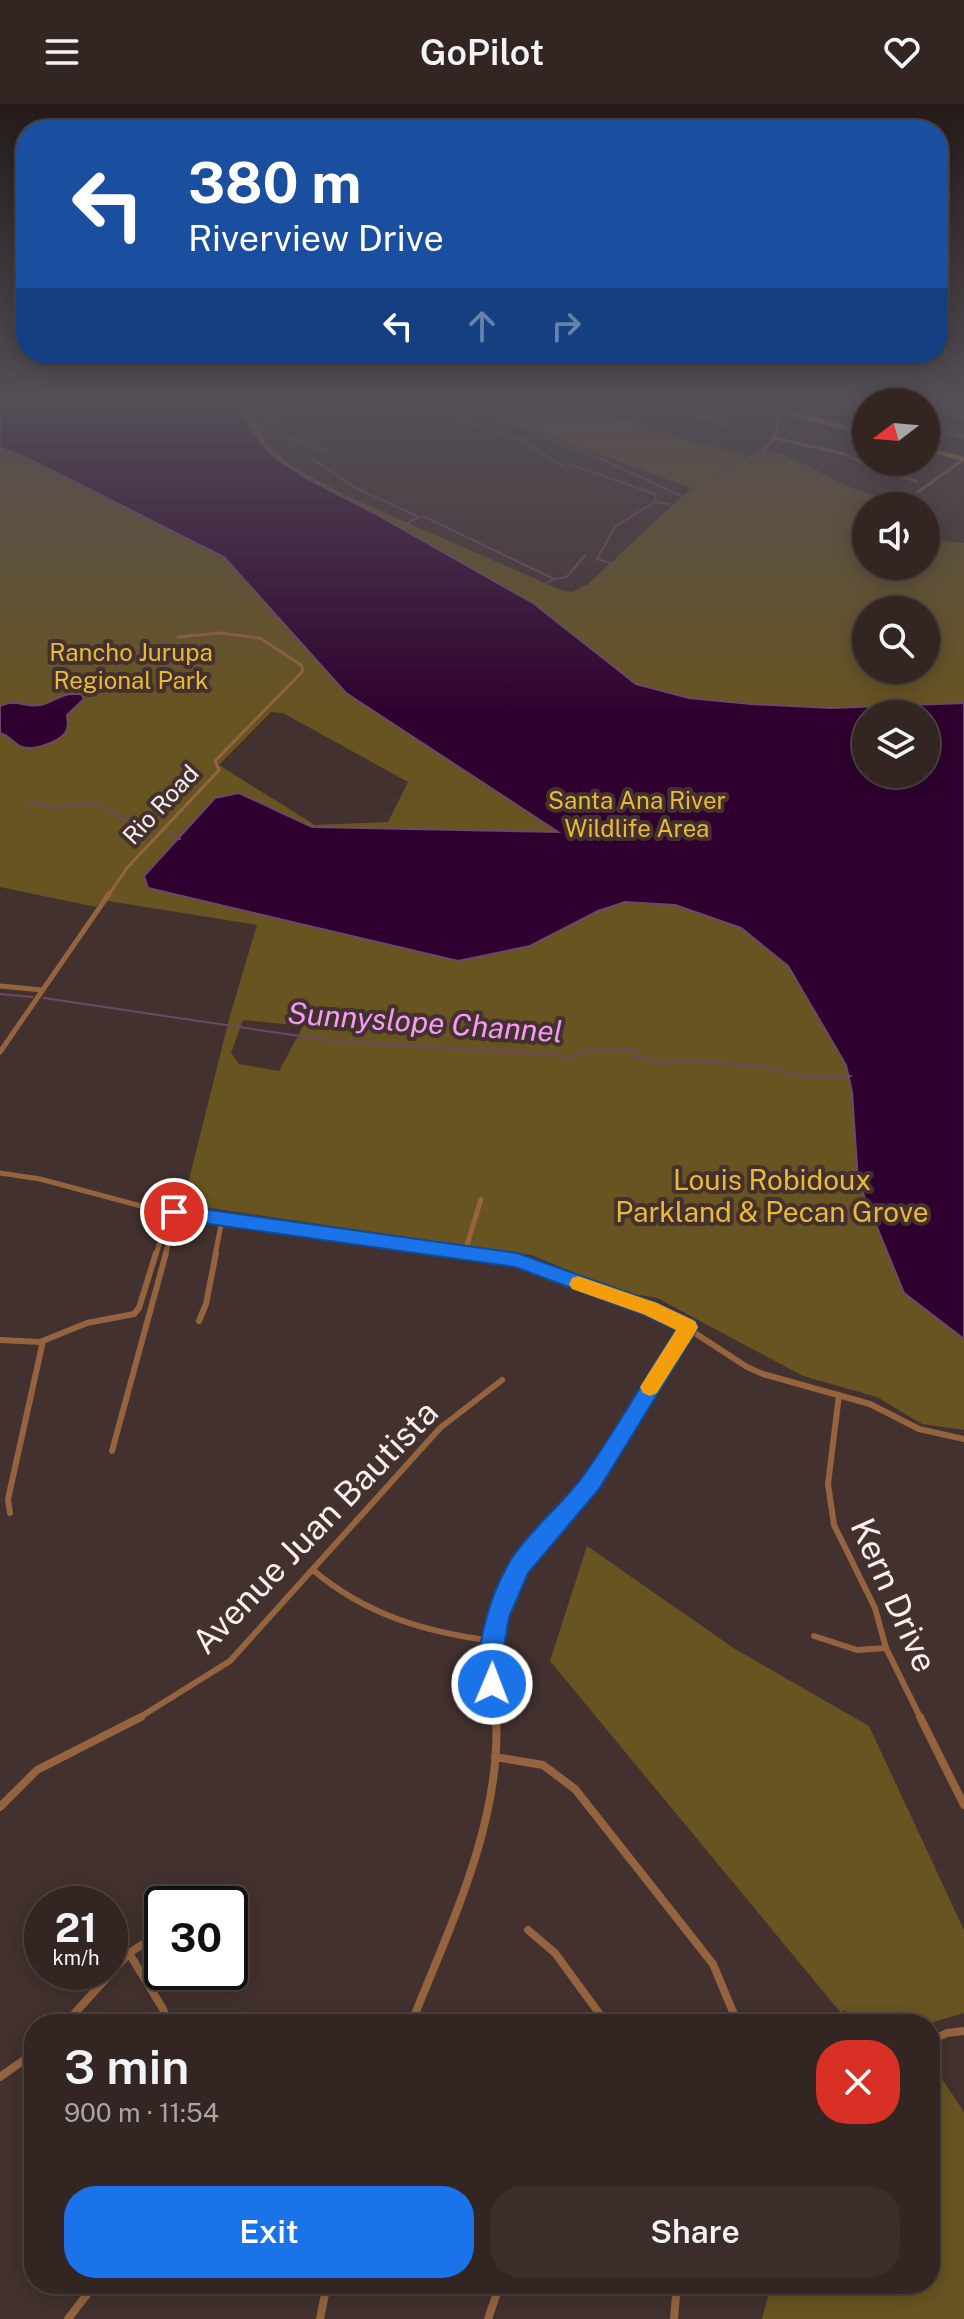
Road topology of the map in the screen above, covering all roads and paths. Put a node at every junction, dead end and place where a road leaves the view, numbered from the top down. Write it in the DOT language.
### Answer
graph roads {
  1 [pos="178,637"];
  2 [pos="0,986"];
  3 [pos="42,992"];
  4 [pos="0,1052"];
  5 [pos="0,1173"];
  6 [pos="481,1199"];
  7 [pos="169,1212"];
  8 [pos="178,1213"];
  9 [pos="222,1220"];
  10 [pos="465,1252"];
  11 [pos="137,1310"];
  12 [pos="148,1311"];
  13 [pos="199,1321"];
  14 [pos="688,1327"];
  15 [pos="0,1340"];
  16 [pos="43,1341"];
  17 [pos="502,1380"];
  18 [pos="839,1395"];
  19 [pos="964,1439"];
  20 [pos="112,1451"];
  21 [pos="10,1513"];
  22 [pos="313,1570"];
  23 [pos="814,1636"];
  24 [pos="493,1641"];
  25 [pos="886,1648"];
  26 [pos="495,1757"];
  27 [pos="964,1805"];
  28 [pos="0,1807"];
  29 [pos="528,1930"];
  30 [pos="144,1943"];
  31 [pos="129,1953"];
  32 [pos="74,2014"];
  33 [pos="165,2014"];
  34 [pos="415,2014"];
  35 [pos="600,2014"];
  36 [pos="734,2014"];
  37 [pos="964,2031"];
  38 [pos="940,2036"];
  39 [pos="24,2060"];
  40 [pos="0,2077"];
  41 [pos="87,2294"];
  42 [pos="325,2294"];
  43 [pos="497,2294"];
  44 [pos="676,2294"];
  45 [pos="68,2319"];
  46 [pos="320,2319"];
  47 [pos="488,2319"];
  48 [pos="674,2319"];
  1 -- 3 [label="street, Rio Road"];
  2 -- 3 [label="street"];
  3 -- 4 [label="street, Rio Road"];
  5 -- 7 [label="street"];
  6 -- 10 [label="street"];
  7 -- 8 [label="street"];
  7 -- 11 [label="street"];
  8 -- 9 [label="street"];
  8 -- 12 [label="street"];
  9 -- 10 [label="street"];
  9 -- 13 [label="street"];
  10 -- 14 [label="street"];
  11 -- 12 [label="street"];
  11 -- 16 [label="street"];
  12 -- 20 [label="street"];
  14 -- 18 [label="street"];
  14 -- 24 [label="street"];
  15 -- 16 [label="street"];
  16 -- 21 [label="street"];
  17 -- 22 [label="street, Avenue Juan Bautista"];
  18 -- 19 [label="street"];
  18 -- 25 [label="street, Kern Drive"];
  22 -- 24 [label="street"];
  22 -- 28 [label="street, Avenue Juan Bautista"];
  23 -- 25 [label="street"];
  24 -- 26 [label="street"];
  25 -- 27 [label="street, Kern Drive"];
  26 -- 34 [label="street"];
  26 -- 36 [label="street"];
  29 -- 35 [label="street"];
  30 -- 31 [label="street"];
  31 -- 32 [label="street"];
  31 -- 33 [label="street"];
  37 -- 38 [label="street"];
  39 -- 40 [label="street"];
  41 -- 45 [label="street"];
  42 -- 46 [label="street"];
  43 -- 47 [label="street"];
  44 -- 48 [label="street"];
}
